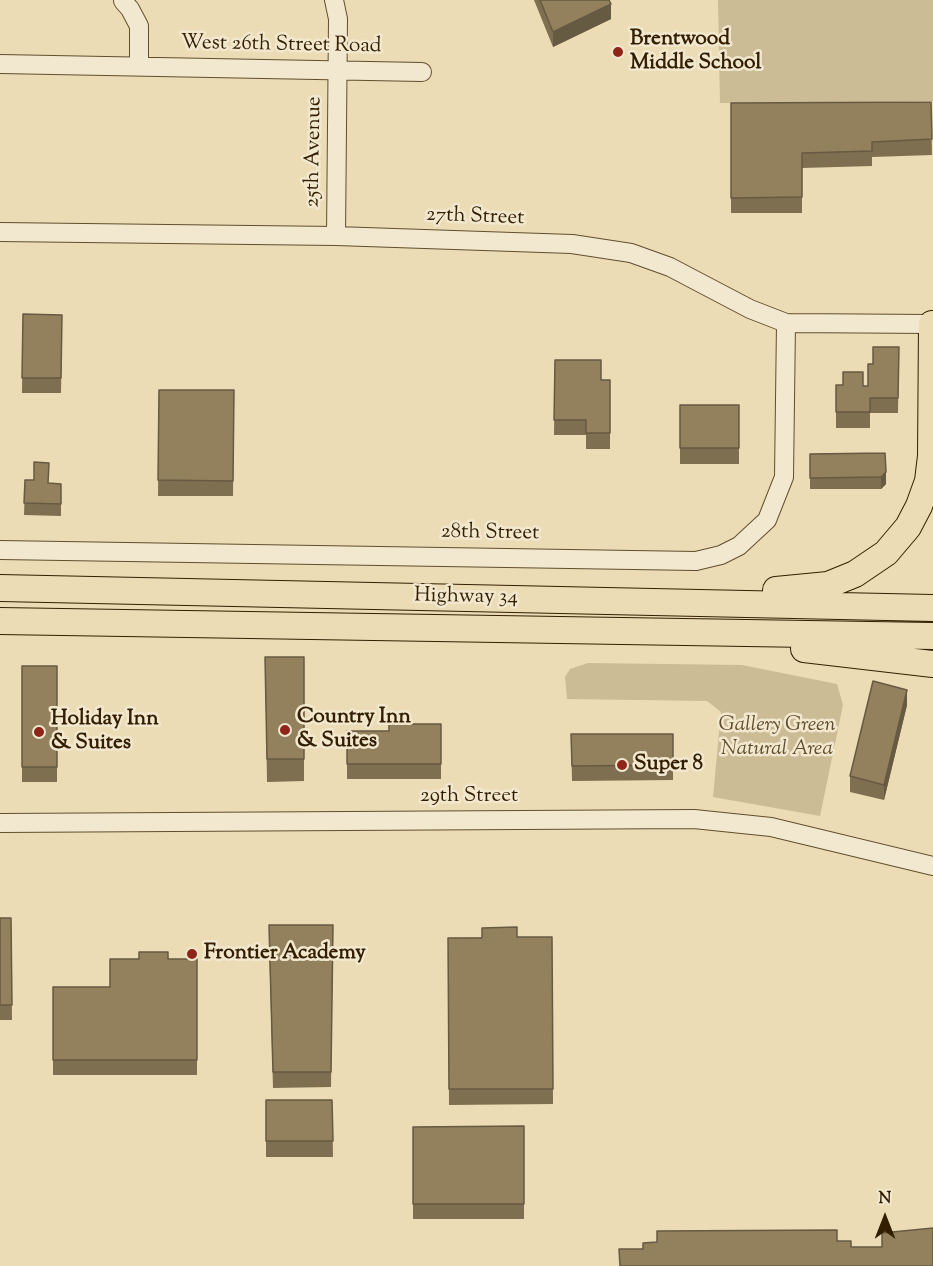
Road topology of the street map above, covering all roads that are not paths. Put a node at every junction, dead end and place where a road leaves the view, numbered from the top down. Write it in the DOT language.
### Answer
graph roads {
  1 [pos="334,0"];
  2 [pos="123,1"];
  3 [pos="0,63"];
  4 [pos="139,66"];
  5 [pos="339,69"];
  6 [pos="422,72"];
  7 [pos="0,232"];
  8 [pos="336,236"];
  9 [pos="786,323"];
  10 [pos="933,324"];
  11 [pos="0,550"];
  12 [pos="0,588"];
  13 [pos="678,603"];
  14 [pos="933,608"];
  15 [pos="0,621"];
  16 [pos="654,633"];
  17 [pos="933,636"];
  18 [pos="933,664"];
  19 [pos="0,823"];
  20 [pos="933,866"];
  1 -- 5 [label="street, 25th Avenue"];
  2 -- 4 [label="street"];
  3 -- 4 [label="street, West 26th Street Road"];
  4 -- 5 [label="street, West 26th Street Road"];
  5 -- 6 [label="street, West 26th Street Road"];
  5 -- 8 [label="street, 25th Avenue"];
  7 -- 8 [label="street, 27th Street"];
  8 -- 9 [label="street, 27th Street"];
  9 -- 10 [label="street, 27th Street"];
  9 -- 11 [label="street, 28th Street"];
  10 -- 13 [label="highway"];
  12 -- 13 [label="highway, Highway 34"];
  13 -- 14 [label="highway, Highway 34"];
  15 -- 16 [label="highway, Highway 34"];
  16 -- 17 [label="highway, Highway 34"];
  16 -- 18 [label="highway"];
  19 -- 20 [label="street, 29th Street"];
}
